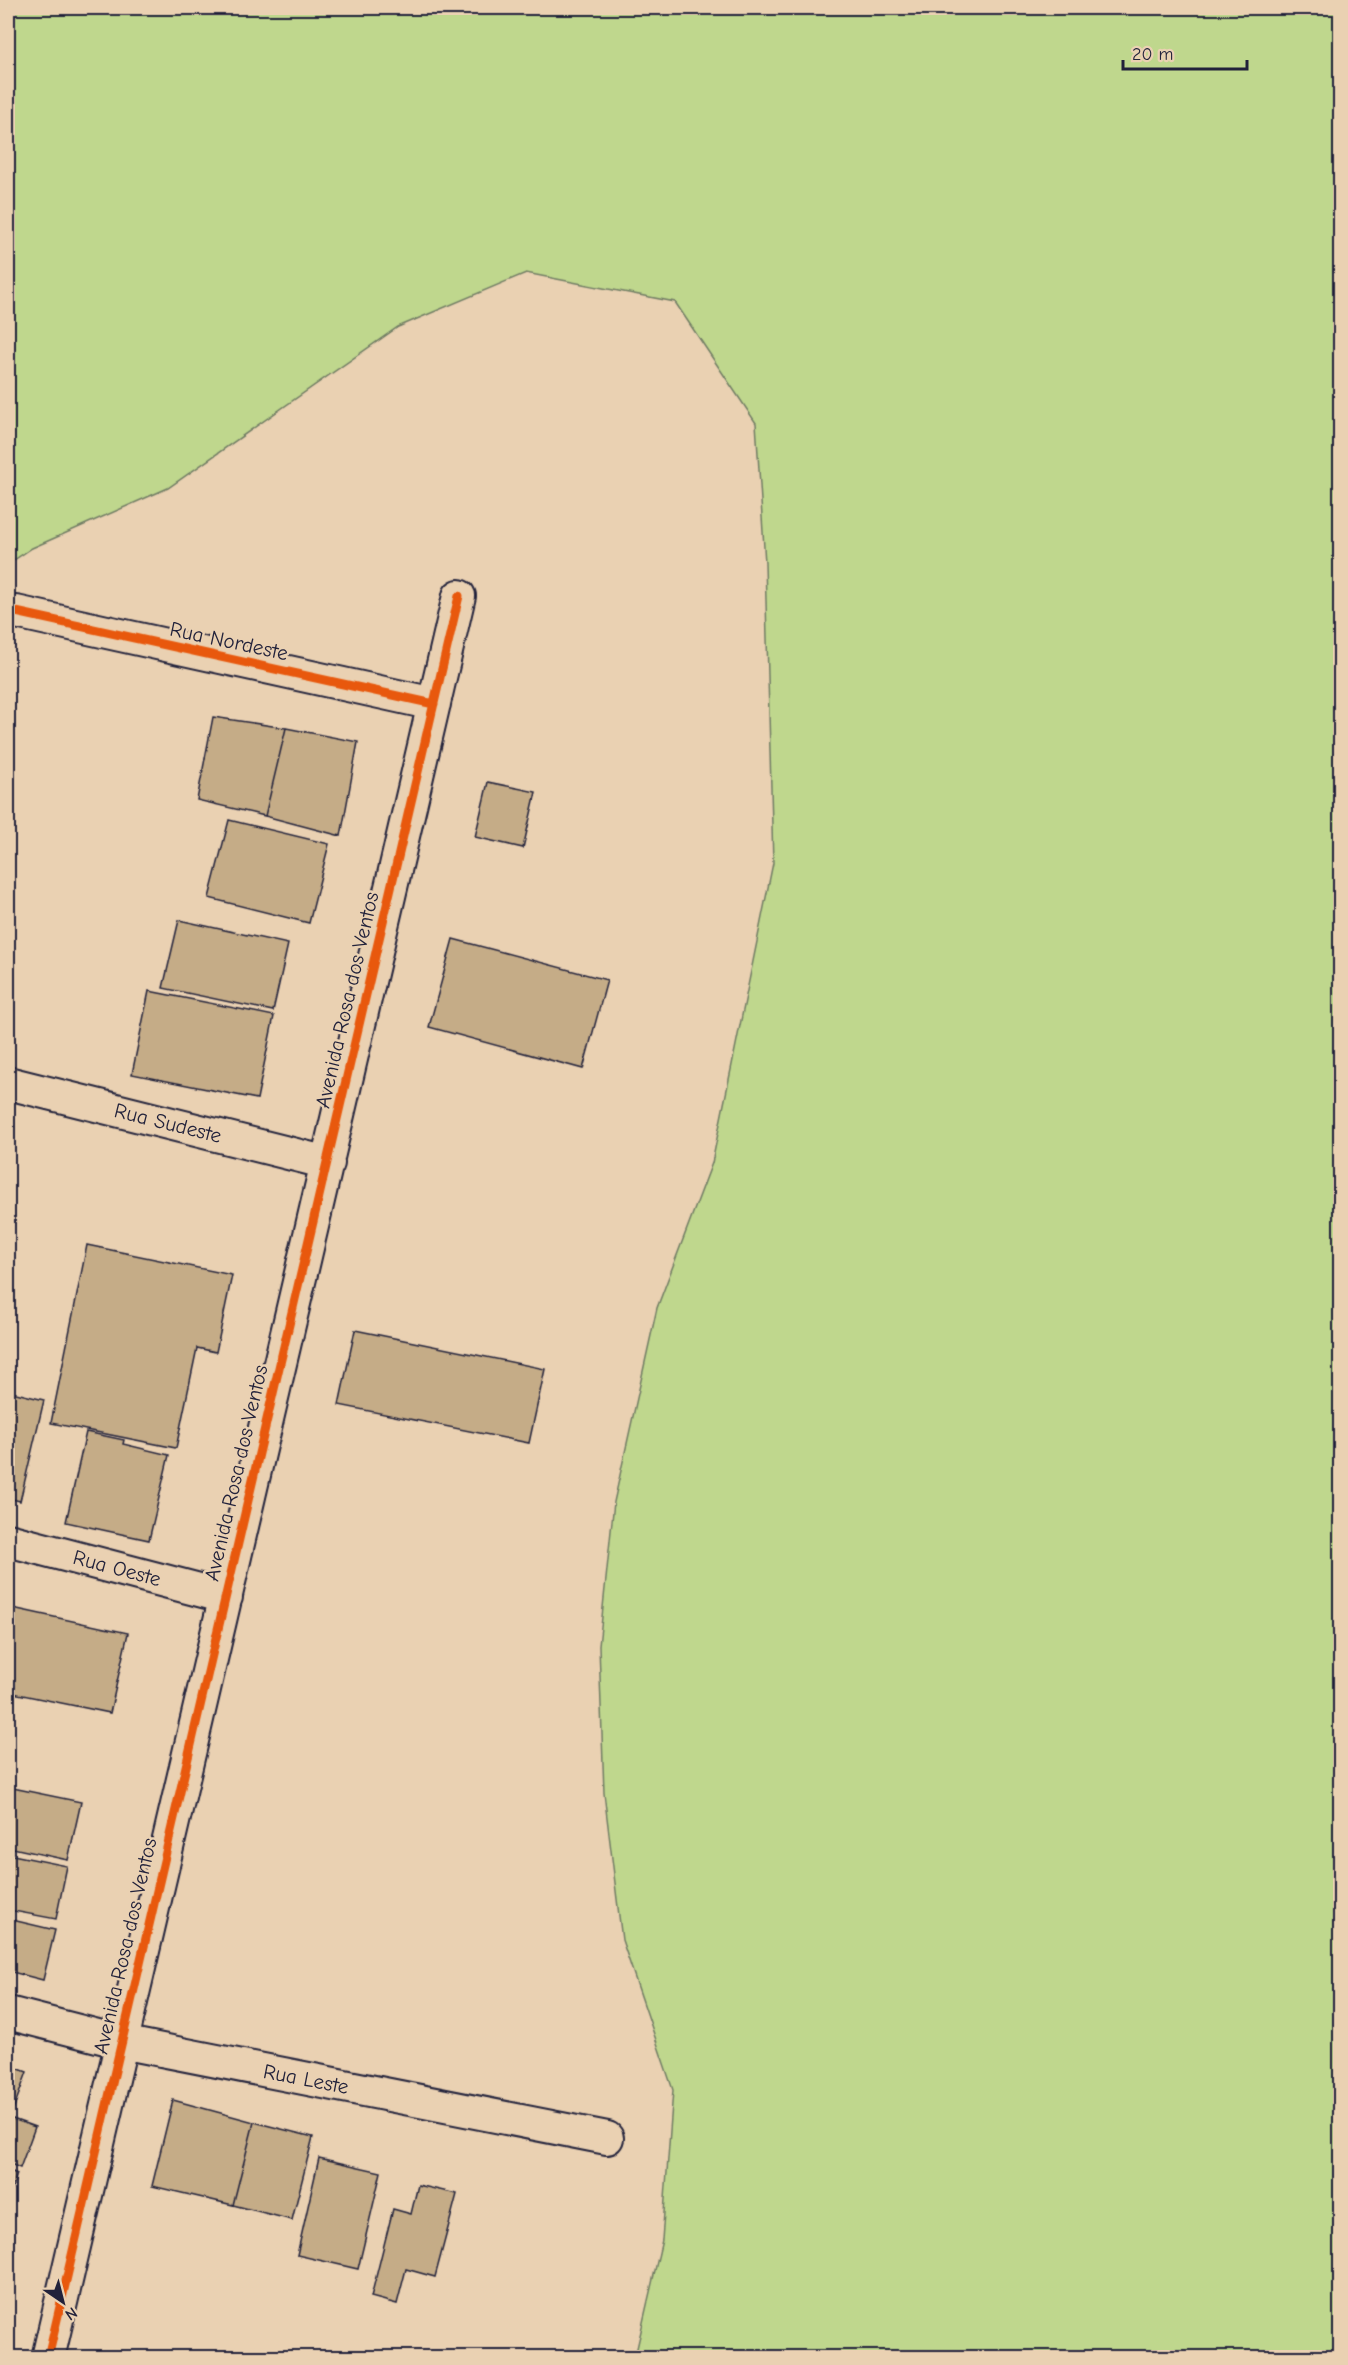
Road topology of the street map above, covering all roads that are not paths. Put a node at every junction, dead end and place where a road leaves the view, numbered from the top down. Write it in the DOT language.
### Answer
graph roads {
  1 [pos="459,596"];
  2 [pos="16,612"];
  3 [pos="434,704"];
  4 [pos="8,1083"];
  5 [pos="328,1162"];
  6 [pos="8,1540"];
  7 [pos="226,1597"];
  8 [pos="8,2013"];
  9 [pos="121,2042"];
  10 [pos="607,2139"];
  11 [pos="48,2358"];
  1 -- 3 [label="street, Avenida Rosa dos Ventos"];
  2 -- 3 [label="street, Rua Nordeste"];
  3 -- 5 [label="street, Avenida Rosa dos Ventos"];
  4 -- 5 [label="street, Rua Sudeste"];
  5 -- 7 [label="street, Avenida Rosa dos Ventos"];
  6 -- 7 [label="street, Rua Oeste"];
  7 -- 9 [label="street, Avenida Rosa dos Ventos"];
  8 -- 9 [label="street, Rua Leste"];
  9 -- 10 [label="street, Rua Leste"];
  9 -- 11 [label="street, Avenida Rosa dos Ventos"];
}
